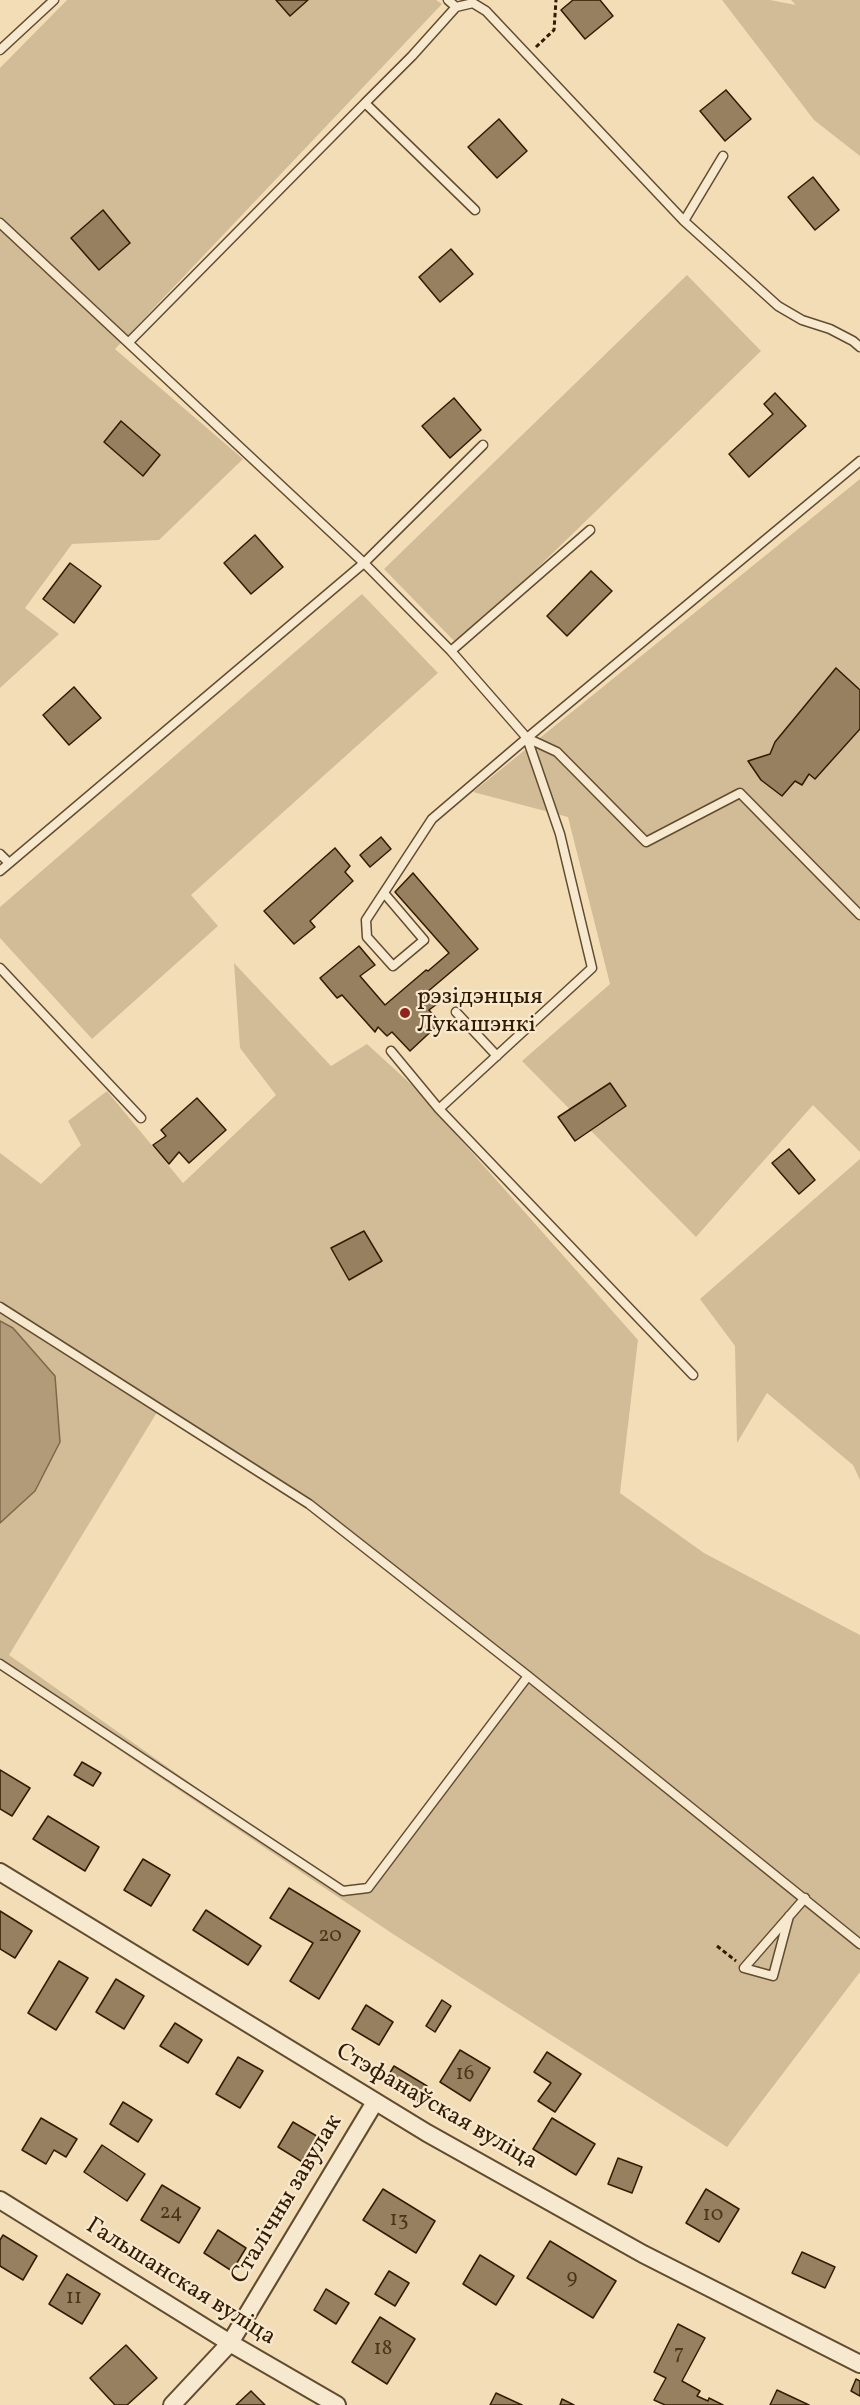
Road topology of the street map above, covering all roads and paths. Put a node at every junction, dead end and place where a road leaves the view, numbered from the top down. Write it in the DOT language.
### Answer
graph roads {
  1 [pos="54,0"];
  2 [pos="448,0"];
  3 [pos="556,0"];
  4 [pos="456,7"];
  5 [pos="0,50"];
  6 [pos="528,55"];
  7 [pos="365,103"];
  8 [pos="723,156"];
  9 [pos="475,210"];
  10 [pos="684,221"];
  11 [pos="0,223"];
  12 [pos="129,342"];
  13 [pos="860,347"];
  14 [pos="483,445"];
  15 [pos="860,461"];
  16 [pos="590,530"];
  17 [pos="364,564"];
  18 [pos="451,651"];
  19 [pos="527,738"];
  20 [pos="0,854"];
  21 [pos="9,863"];
  22 [pos="0,871"];
  23 [pos="384,893"];
  24 [pos="860,915"];
  25 [pos="0,968"];
  26 [pos="456,1012"];
  27 [pos="392,1051"];
  28 [pos="497,1056"];
  29 [pos="439,1109"];
  30 [pos="141,1118"];
  31 [pos="0,1307"];
  32 [pos="693,1375"];
  33 [pos="0,1664"];
  34 [pos="528,1676"];
  35 [pos="0,1872"];
  36 [pos="805,1898"];
  37 [pos="789,1916"];
  38 [pos="860,1944"];
  39 [pos="717,1946"];
  40 [pos="744,1968"];
  41 [pos="375,2102"];
  42 [pos="0,2200"];
  43 [pos="230,2343"];
  44 [pos="860,2364"];
  45 [pos="172,2405"];
  46 [pos="336,2405"];
  1 -- 5 [label="lane"];
  2 -- 4 [label="lane"];
  3 -- 6 [label="path"];
  4 -- 6 [label="lane"];
  4 -- 7 [label="lane"];
  6 -- 10 [label="lane"];
  7 -- 9 [label="lane"];
  7 -- 12 [label="lane"];
  8 -- 10 [label="lane"];
  10 -- 13 [label="lane"];
  11 -- 12 [label="lane"];
  12 -- 17 [label="lane"];
  14 -- 17 [label="lane"];
  15 -- 19 [label="lane"];
  16 -- 18 [label="lane"];
  17 -- 18 [label="lane"];
  17 -- 21 [label="lane"];
  18 -- 19 [label="lane"];
  19 -- 23 [label="lane"];
  19 -- 24 [label="lane"];
  19 -- 28 [label="lane"];
  20 -- 21 [label="lane"];
  21 -- 22 [label="lane"];
  23 -- 23 [label="lane"];
  25 -- 30 [label="lane"];
  26 -- 28 [label="lane"];
  27 -- 29 [label="lane"];
  28 -- 29 [label="lane"];
  29 -- 32 [label="lane"];
  31 -- 34 [label="lane"];
  33 -- 34 [label="lane"];
  34 -- 36 [label="lane"];
  35 -- 41 [label="street, Стэфанаўская вуліца"];
  36 -- 37 [label="lane"];
  36 -- 38 [label="lane"];
  37 -- 40 [label="lane"];
  37 -- 40 [label="lane"];
  39 -- 40 [label="path"];
  41 -- 43 [label="street, Сталічны завулак"];
  41 -- 44 [label="street, Стэфанаўская вуліца"];
  42 -- 43 [label="street, Гальшанская вуліца"];
  43 -- 45 [label="street, Сталічны завулак"];
  43 -- 46 [label="street, Гальшанская вуліца"];
}
